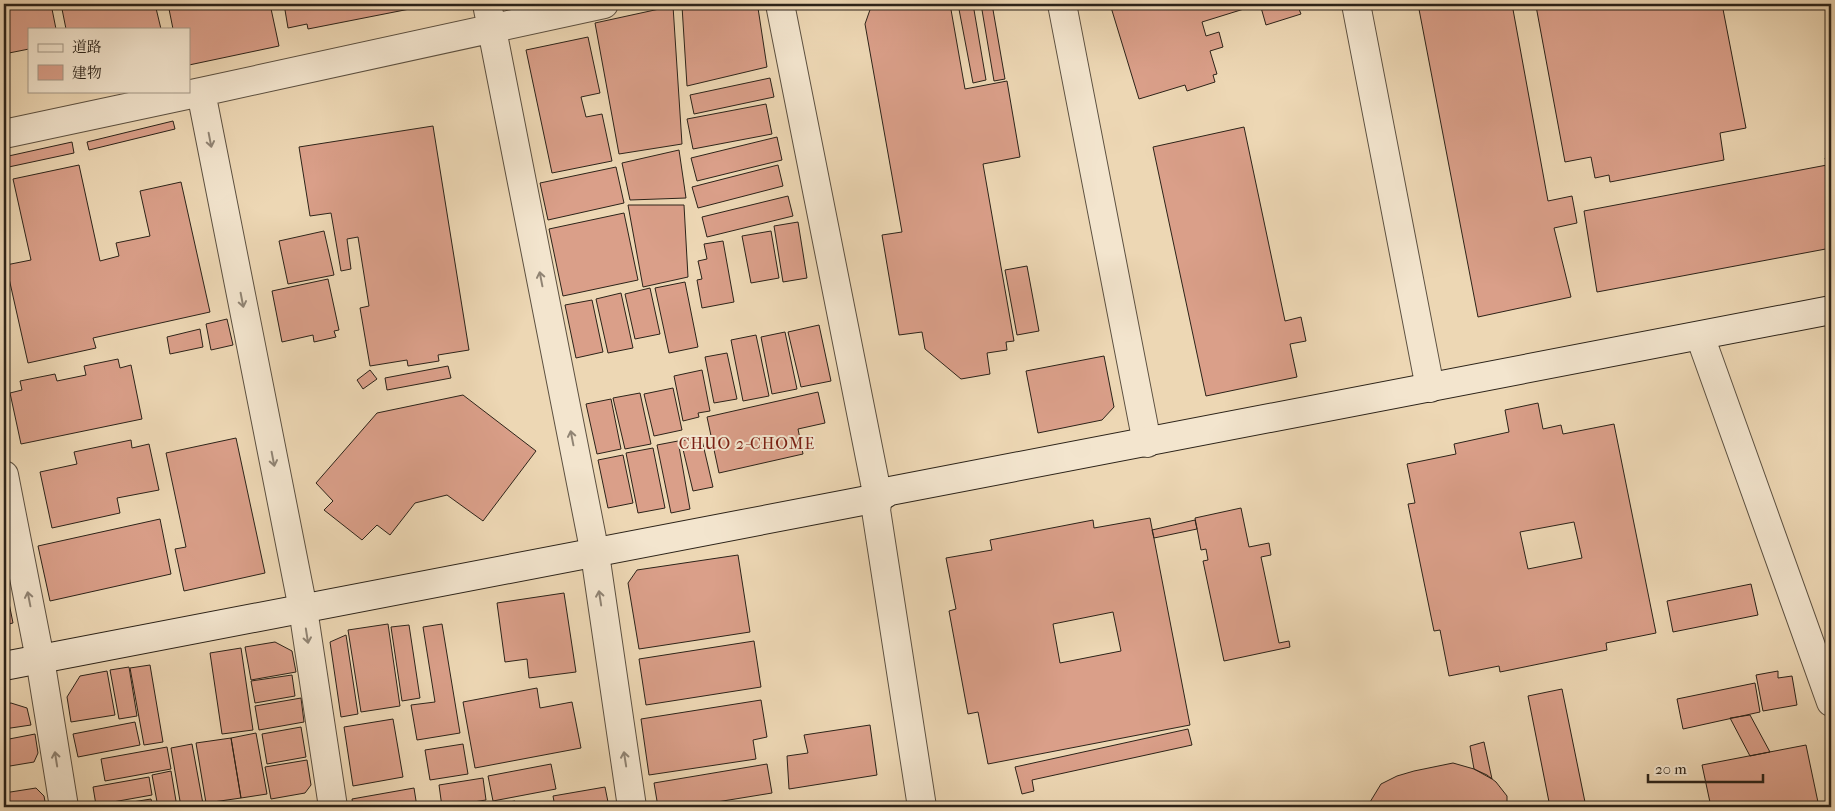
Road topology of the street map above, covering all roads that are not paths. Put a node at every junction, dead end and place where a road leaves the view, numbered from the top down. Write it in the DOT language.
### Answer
graph roads {
  1 [pos="604,4"];
  2 [pos="780,4"];
  3 [pos="1062,4"];
  4 [pos="1356,4"];
  5 [pos="490,16"];
  6 [pos="201,92"];
  7 [pos="4,134"];
  8 [pos="1831,310"];
  9 [pos="1700,336"];
  10 [pos="1430,388"];
  11 [pos="1147,442"];
  12 [pos="4,475"];
  13 [pos="878,498"];
  14 [pos="595,554"];
  15 [pos="302,609"];
  16 [pos="40,659"];
  17 [pos="4,666"];
  18 [pos="1831,702"];
  19 [pos="64,807"];
  20 [pos="333,807"];
  21 [pos="632,807"];
  22 [pos="922,807"];
  1 -- 5 [label="street"];
  2 -- 13 [label="street"];
  3 -- 11 [label="street"];
  4 -- 10 [label="street"];
  5 -- 6 [label="street"];
  14 -- 5 [label="street, one-way"];
  6 -- 7 [label="street"];
  6 -- 15 [label="street, one-way"];
  8 -- 9 [label="street"];
  9 -- 10 [label="street"];
  9 -- 18 [label="street"];
  10 -- 11 [label="street"];
  11 -- 13 [label="street"];
  16 -- 12 [label="street, one-way"];
  13 -- 14 [label="street"];
  13 -- 22 [label="street"];
  14 -- 15 [label="street"];
  21 -- 14 [label="street, one-way"];
  15 -- 16 [label="street"];
  15 -- 20 [label="street, one-way"];
  16 -- 17 [label="street"];
  19 -- 16 [label="street, one-way"];
}
